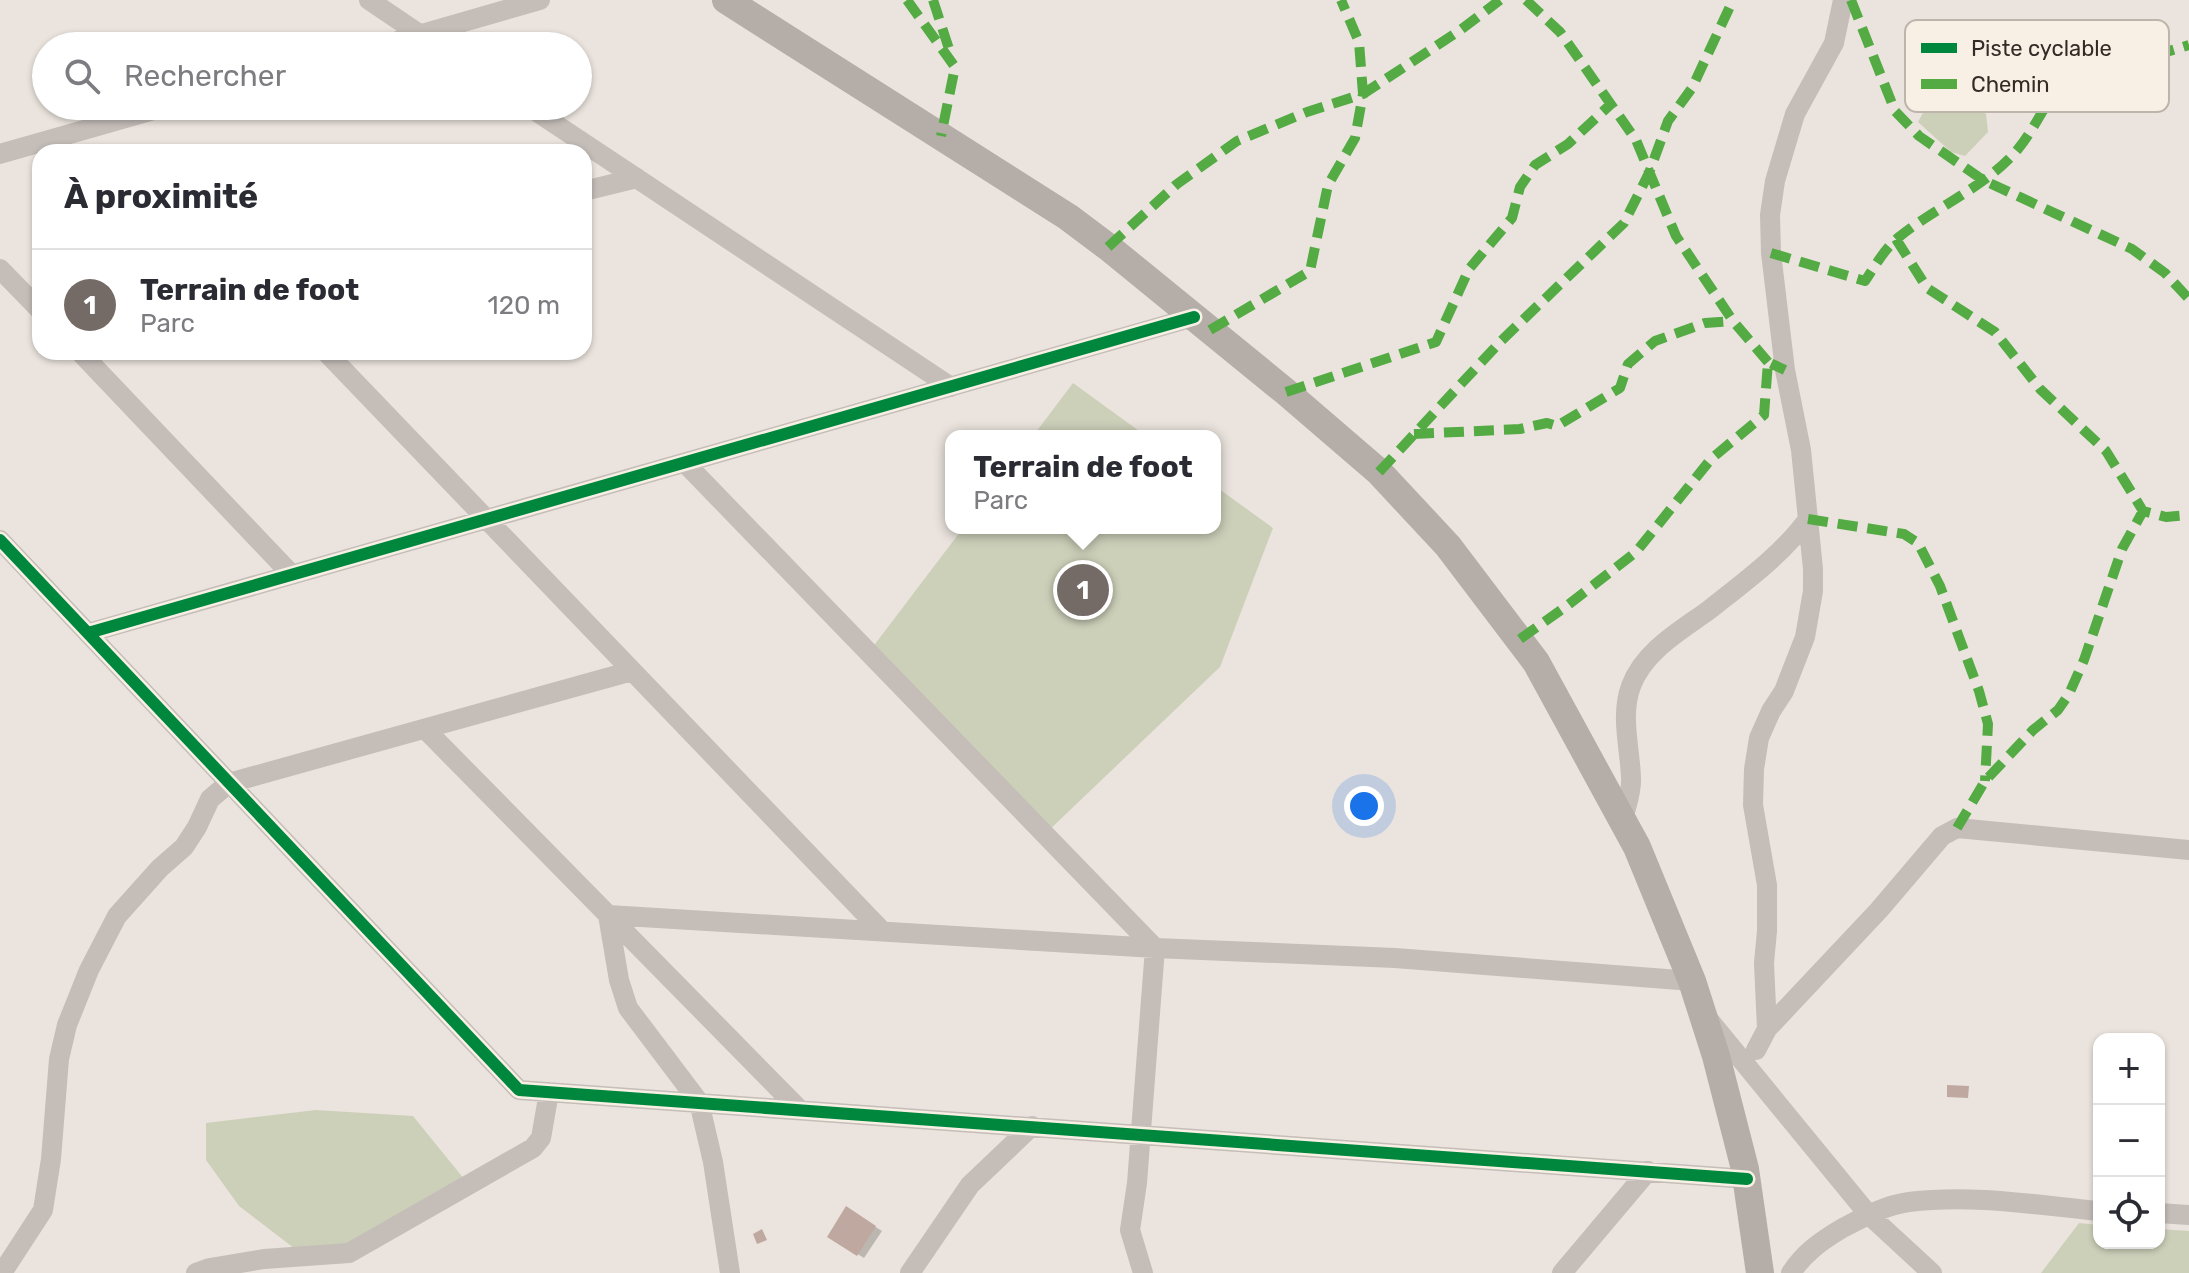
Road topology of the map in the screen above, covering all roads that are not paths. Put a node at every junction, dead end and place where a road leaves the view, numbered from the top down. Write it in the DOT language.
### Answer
graph roads {
  1 [pos="369,0"];
  2 [pos="540,0"];
  3 [pos="726,0"];
  4 [pos="1843,0"];
  5 [pos="761,12"];
  6 [pos="417,32"];
  7 [pos="451,32"];
  8 [pos="119,120"];
  9 [pos="549,120"];
  10 [pos="35,144"];
  11 [pos="586,144"];
  12 [pos="32,145"];
  13 [pos="592,148"];
  14 [pos="0,154"];
  15 [pos="637,178"];
  16 [pos="592,189"];
  17 [pos="0,269"];
  18 [pos="32,302"];
  19 [pos="1194,317"];
  20 [pos="88,360"];
  21 [pos="334,360"];
  22 [pos="951,387"];
  23 [pos="685,463"];
  24 [pos="486,519"];
  25 [pos="1808,519"];
  26 [pos="0,540"];
  27 [pos="292,575"];
  28 [pos="88,633"];
  29 [pos="632,671"];
  30 [pos="425,729"];
  31 [pos="229,783"];
  32 [pos="1623,820"];
  33 [pos="2189,850"];
  34 [pos="608,915"];
  35 [pos="882,931"];
  36 [pos="1155,948"];
  37 [pos="1692,981"];
  38 [pos="1704,1013"];
  39 [pos="1767,1029"];
  40 [pos="1756,1050"];
  41 [pos="549,1092"];
  42 [pos="699,1102"];
  43 [pos="798,1108"];
  44 [pos="1032,1126"];
  45 [pos="1140,1134"];
  46 [pos="1648,1171"];
  47 [pos="1747,1179"];
  48 [pos="2093,1210"];
  49 [pos="2165,1213"];
  50 [pos="1868,1214"];
  51 [pos="2189,1215"];
  52 [pos="2,1273"];
  53 [pos="196,1273"];
  54 [pos="730,1273"];
  55 [pos="910,1273"];
  56 [pos="1143,1273"];
  57 [pos="1562,1273"];
  58 [pos="1760,1273"];
  59 [pos="1791,1273"];
  60 [pos="1932,1273"];
  1 -- 6 [label="street"];
  2 -- 7 [label="street"];
  3 -- 5 [label="main road"];
  4 -- 25 [label="street"];
  5 -- 19 [label="main road"];
  8 -- 10 [label="street"];
  9 -- 11 [label="street"];
  12 -- 14 [label="street"];
  13 -- 15 [label="street"];
  15 -- 16 [label="street"];
  15 -- 22 [label="street"];
  17 -- 18 [label="street"];
  19 -- 22 [label="street"];
  19 -- 32 [label="main road"];
  20 -- 27 [label="street"];
  21 -- 24 [label="street"];
  22 -- 23 [label="street"];
  23 -- 24 [label="street"];
  23 -- 36 [label="street"];
  24 -- 27 [label="street"];
  24 -- 29 [label="street"];
  25 -- 32 [label="street"];
  25 -- 39 [label="street"];
  26 -- 28 [label="street"];
  27 -- 28 [label="street"];
  28 -- 31 [label="street"];
  29 -- 30 [label="street"];
  29 -- 35 [label="street"];
  30 -- 31 [label="street"];
  30 -- 34 [label="street"];
  31 -- 41 [label="street"];
  31 -- 52 [label="street"];
  32 -- 37 [label="main road"];
  33 -- 39 [label="street"];
  34 -- 35 [label="street"];
  34 -- 42 [label="street"];
  34 -- 43 [label="street"];
  35 -- 36 [label="street"];
  36 -- 37 [label="street"];
  36 -- 45 [label="street"];
  37 -- 38 [label="main road"];
  38 -- 47 [label="main road"];
  38 -- 50 [label="street"];
  39 -- 40 [label="street"];
  41 -- 42 [label="street"];
  41 -- 53 [label="street"];
  42 -- 43 [label="street"];
  42 -- 54 [label="street"];
  43 -- 44 [label="street"];
  44 -- 45 [label="street"];
  44 -- 55 [label="street"];
  45 -- 46 [label="street"];
  45 -- 56 [label="street"];
  46 -- 47 [label="street"];
  46 -- 57 [label="street"];
  47 -- 58 [label="main road"];
  48 -- 50 [label="street"];
  49 -- 51 [label="street"];
  50 -- 59 [label="street"];
  50 -- 60 [label="street"];
}
